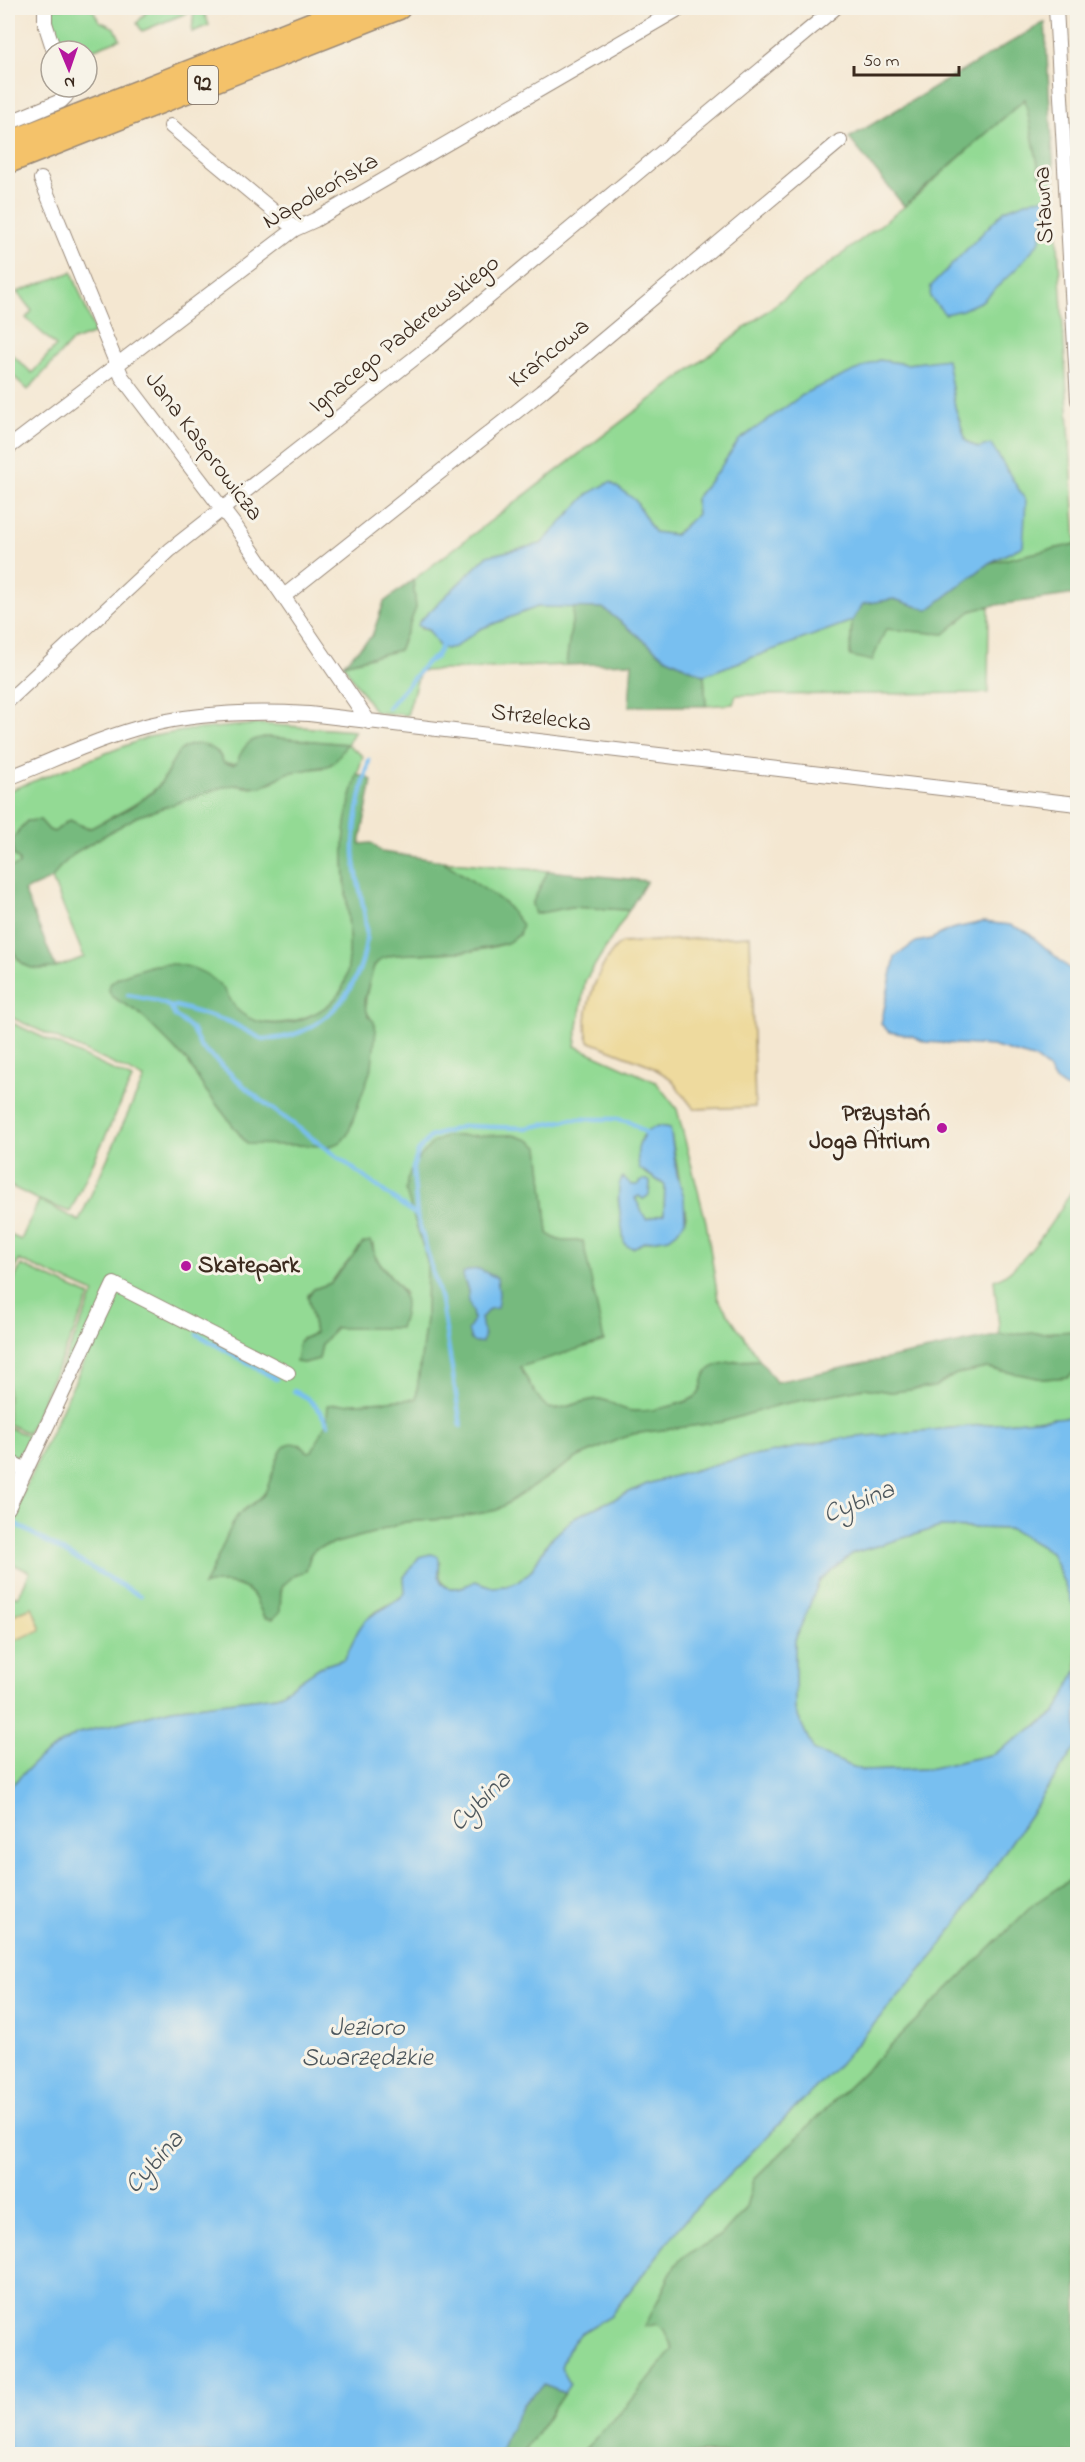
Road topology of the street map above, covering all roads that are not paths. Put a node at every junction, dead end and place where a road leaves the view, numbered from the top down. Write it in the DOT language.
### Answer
graph roads {
  1 [pos="45,8"];
  2 [pos="351,8"];
  3 [pos="399,8"];
  4 [pos="680,8"];
  5 [pos="835,8"];
  6 [pos="1056,8"];
  7 [pos="50,39"];
  8 [pos="63,99"];
  9 [pos="8,123"];
  10 [pos="171,126"];
  11 [pos="840,141"];
  12 [pos="8,143"];
  13 [pos="8,162"];
  14 [pos="40,179"];
  15 [pos="295,229"];
  16 [pos="115,365"];
  17 [pos="1077,400"];
  18 [pos="8,448"];
  19 [pos="222,508"];
  20 [pos="284,596"];
  21 [pos="8,701"];
  22 [pos="369,722"];
  23 [pos="8,778"];
  24 [pos="1077,803"];
  25 [pos="288,1373"];
  26 [pos="8,1461"];
  27 [pos="26,1470"];
  28 [pos="8,1508"];
  1 -- 7 [label="street"];
  2 -- 12 [label="main road, 92"];
  3 -- 13 [label="main road, 92"];
  4 -- 15 [label="street, Napoleońska"];
  5 -- 19 [label="street, Ignacego Paderewskiego"];
  6 -- 17 [label="street, Stawna"];
  8 -- 9 [label="street"];
  10 -- 15 [label="street"];
  11 -- 20 [label="street, Krańcowa"];
  14 -- 16 [label="street, Jana Kasprowicza"];
  15 -- 16 [label="street, Napoleońska"];
  16 -- 18 [label="street, Napoleońska"];
  16 -- 19 [label="street, Jana Kasprowicza"];
  19 -- 20 [label="street, Jana Kasprowicza"];
  19 -- 21 [label="street, Ignacego Paderewskiego"];
  20 -- 22 [label="street, Jana Kasprowicza"];
  22 -- 23 [label="street, Strzelecka"];
  22 -- 24 [label="street, Strzelecka"];
  25 -- 27 [label="street"];
  26 -- 27 [label="street"];
  27 -- 28 [label="street"];
}
